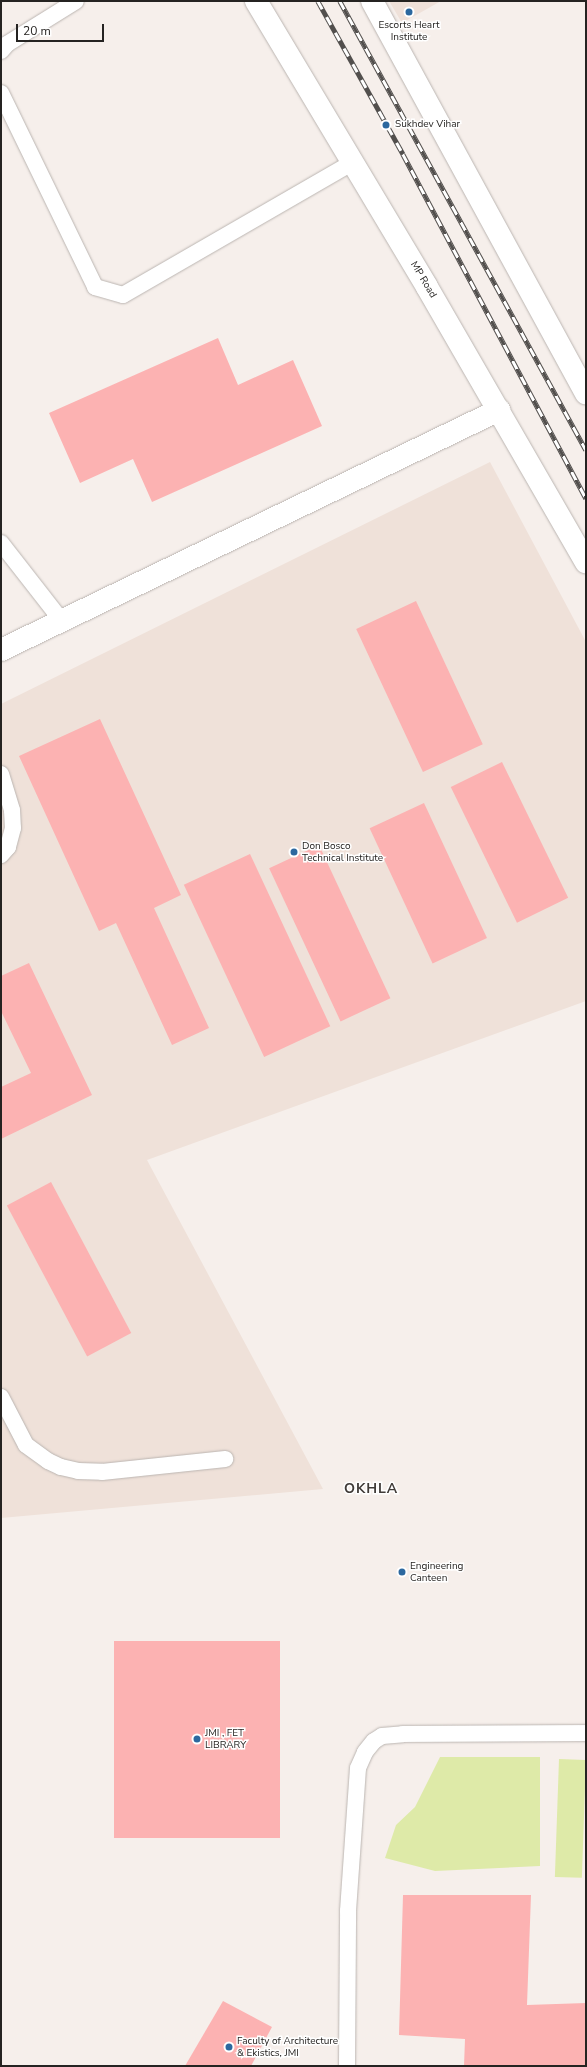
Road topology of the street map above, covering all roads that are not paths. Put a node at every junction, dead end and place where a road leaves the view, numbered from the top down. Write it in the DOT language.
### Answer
graph roads {
  1 [pos="76,1"];
  2 [pos="256,1"];
  3 [pos="372,1"];
  4 [pos="1,51"];
  5 [pos="1,93"];
  6 [pos="352,163"];
  7 [pos="586,394"];
  8 [pos="499,410"];
  9 [pos="1,543"];
  10 [pos="586,562"];
  11 [pos="62,621"];
  12 [pos="1,650"];
  13 [pos="1,774"];
  14 [pos="1,855"];
  15 [pos="1,1397"];
  16 [pos="225,1459"];
  17 [pos="586,1733"];
  18 [pos="347,2066"];
  1 -- 4 [label="lane"];
  2 -- 6 [label="main road, MP Road"];
  3 -- 7 [label="main road"];
  5 -- 6 [label="lane"];
  6 -- 8 [label="main road, MP Road"];
  8 -- 10 [label="main road, MP Road"];
  8 -- 11 [label="main road"];
  9 -- 11 [label="lane"];
  11 -- 12 [label="main road"];
  13 -- 14 [label="lane"];
  15 -- 16 [label="lane"];
  17 -- 18 [label="lane"];
}
